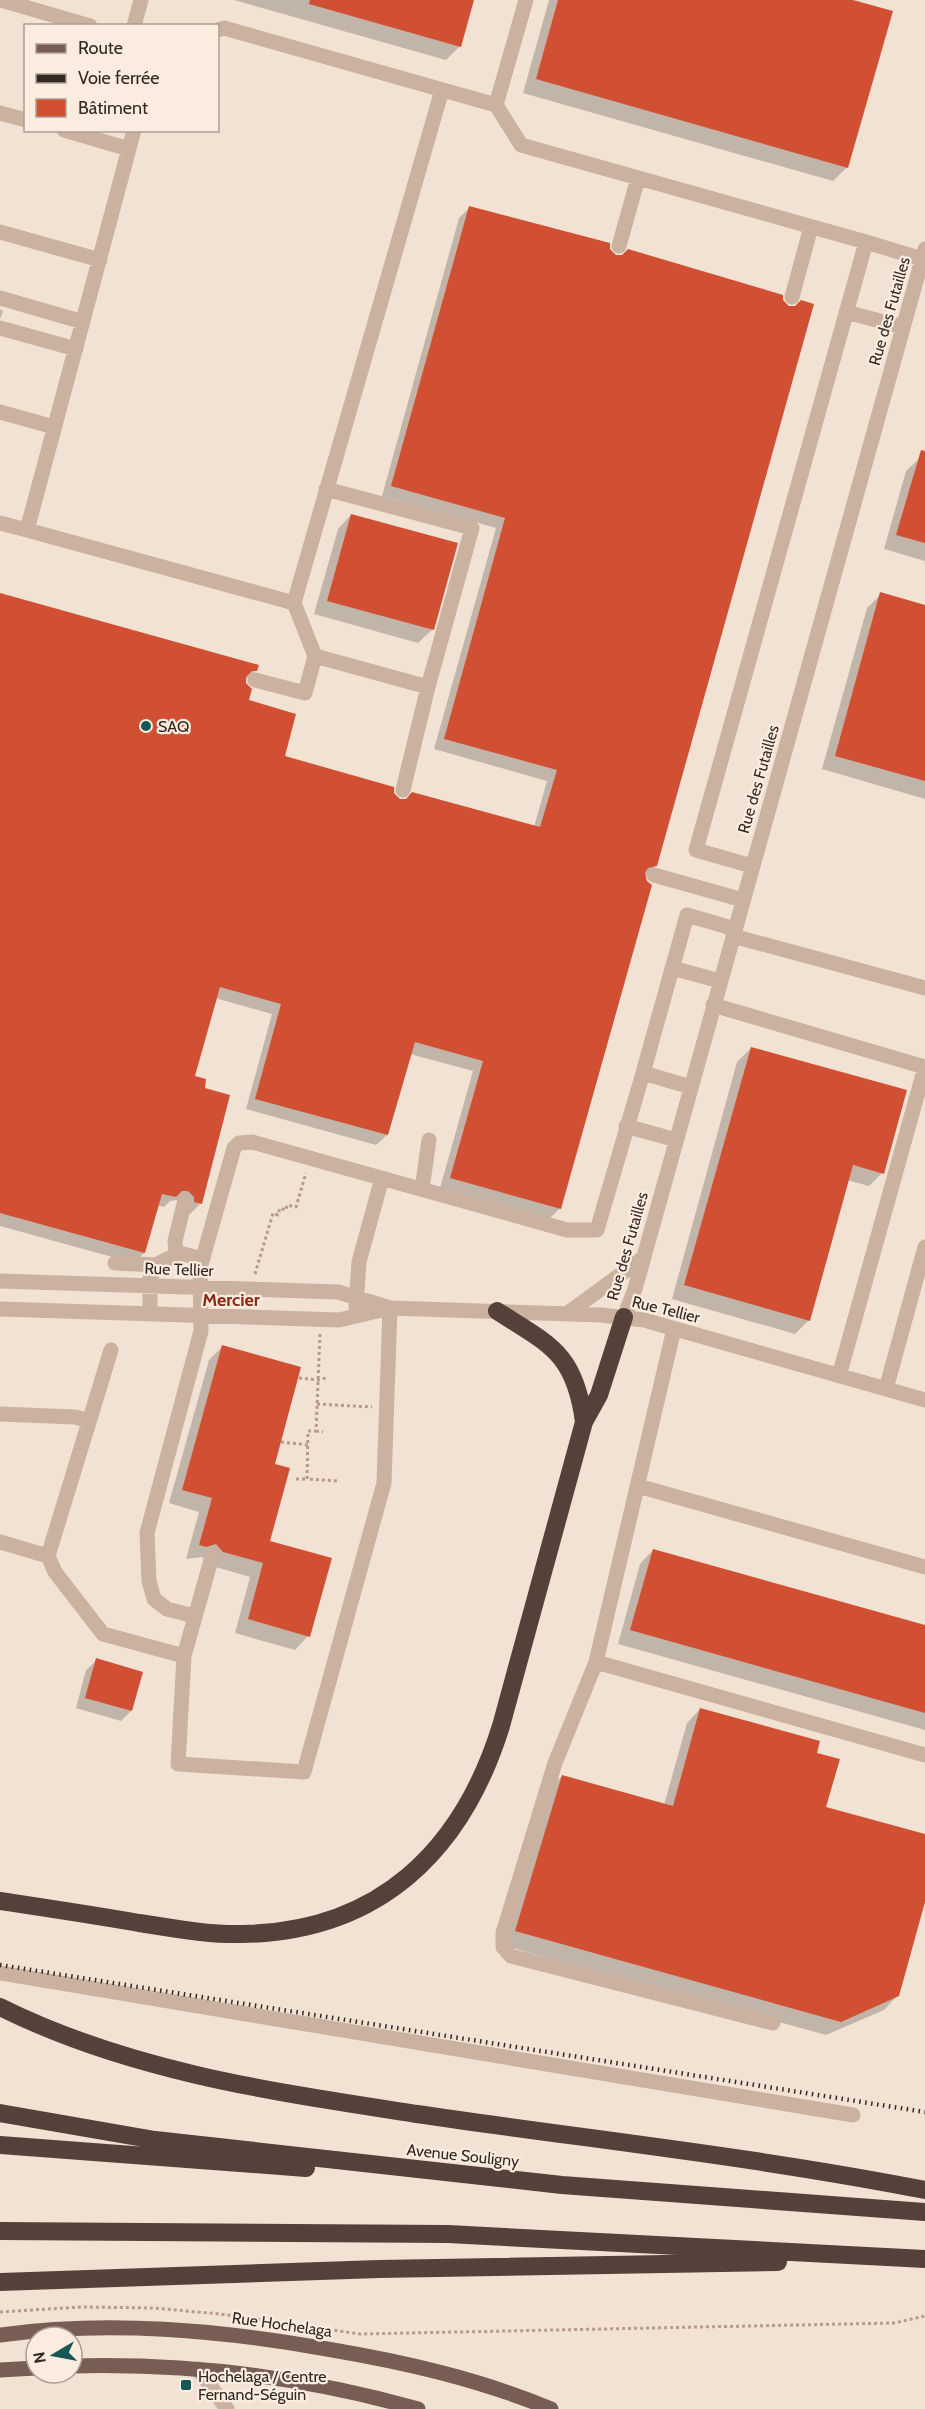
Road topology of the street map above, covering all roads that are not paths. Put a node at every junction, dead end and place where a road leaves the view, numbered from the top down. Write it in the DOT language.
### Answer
graph roads {
  1 [pos="1,0"];
  2 [pos="141,0"];
  3 [pos="526,0"];
  4 [pos="83,24"];
  5 [pos="135,24"];
  6 [pos="219,30"];
  7 [pos="441,90"];
  8 [pos="496,105"];
  9 [pos="0,112"];
  10 [pos="24,119"];
  11 [pos="71,132"];
  12 [pos="133,132"];
  13 [pos="129,149"];
  14 [pos="638,178"];
  15 [pos="811,227"];
  16 [pos="0,232"];
  17 [pos="866,242"];
  18 [pos="620,246"];
  19 [pos="924,253"];
  20 [pos="100,260"];
  21 [pos="792,297"];
  22 [pos="0,298"];
  23 [pos="846,312"];
  24 [pos="83,322"];
  25 [pos="903,327"];
  26 [pos="0,328"];
  27 [pos="76,349"];
  28 [pos="0,412"];
  29 [pos="54,428"];
  30 [pos="326,489"];
  31 [pos="0,523"];
  32 [pos="27,530"];
  33 [pos="294,603"];
  34 [pos="315,656"];
  35 [pos="255,680"];
  36 [pos="428,687"];
  37 [pos="403,790"];
  38 [pos="752,866"];
  39 [pos="654,875"];
  40 [pos="743,900"];
  41 [pos="734,932"];
  42 [pos="672,968"];
  43 [pos="720,981"];
  44 [pos="925,988"];
  45 [pos="713,1005"];
  46 [pos="925,1067"];
  47 [pos="643,1073"];
  48 [pos="691,1087"];
  49 [pos="626,1126"];
  50 [pos="429,1140"];
  51 [pos="676,1140"];
  52 [pos="382,1178"];
  53 [pos="422,1189"];
  54 [pos="185,1200"];
  55 [pos="925,1247"];
  56 [pos="176,1254"];
  57 [pos="643,1258"];
  58 [pos="203,1259"];
  59 [pos="115,1263"];
  60 [pos="156,1265"];
  61 [pos="0,1281"];
  62 [pos="150,1286"];
  63 [pos="200,1287"];
  64 [pos="356,1298"];
  65 [pos="390,1308"];
  66 [pos="0,1309"];
  67 [pos="497,1311"];
  68 [pos="568,1313"];
  69 [pos="150,1314"];
  70 [pos="203,1316"];
  71 [pos="356,1316"];
  72 [pos="624,1317"];
  73 [pos="674,1329"];
  74 [pos="111,1350"];
  75 [pos="839,1376"];
  76 [pos="886,1389"];
  77 [pos="925,1400"];
  78 [pos="0,1414"];
  79 [pos="89,1421"];
  80 [pos="584,1422"];
  81 [pos="638,1486"];
  82 [pos="0,1542"];
  83 [pos="213,1553"];
  84 [pos="48,1556"];
  85 [pos="925,1567"];
  86 [pos="194,1616"];
  87 [pos="184,1656"];
  88 [pos="596,1662"];
  89 [pos="925,1755"];
  90 [pos="0,1901"];
  91 [pos="0,1973"];
  92 [pos="0,2007"];
  93 [pos="773,2023"];
  94 [pos="0,2113"];
  95 [pos="852,2115"];
  96 [pos="0,2145"];
  97 [pos="562,2186"];
  98 [pos="925,2190"];
  99 [pos="925,2212"];
  100 [pos="0,2231"];
  101 [pos="925,2259"];
  102 [pos="0,2282"];
  103 [pos="0,2335"];
  104 [pos="84,2366"];
  105 [pos="24,2369"];
  106 [pos="198,2369"];
  107 [pos="0,2370"];
  108 [pos="227,2409"];
  109 [pos="416,2409"];
  110 [pos="551,2409"];
  1 -- 4 [label="street"];
  2 -- 5 [label="street"];
  3 -- 8 [label="street"];
  6 -- 7 [label="street"];
  7 -- 8 [label="street"];
  7 -- 30 [label="street"];
  8 -- 14 [label="street"];
  9 -- 10 [label="street"];
  11 -- 13 [label="street"];
  12 -- 13 [label="street"];
  13 -- 20 [label="street"];
  14 -- 15 [label="street"];
  14 -- 18 [label="street"];
  15 -- 17 [label="street"];
  15 -- 21 [label="street"];
  16 -- 20 [label="street"];
  17 -- 19 [label="street"];
  17 -- 23 [label="street"];
  19 -- 25 [label="street, Rue des Futailles"];
  20 -- 24 [label="street"];
  22 -- 24 [label="street"];
  23 -- 25 [label="street"];
  23 -- 38 [label="street"];
  24 -- 27 [label="street"];
  25 -- 38 [label="street, Rue des Futailles"];
  26 -- 27 [label="street"];
  27 -- 29 [label="street"];
  28 -- 29 [label="street"];
  29 -- 32 [label="street"];
  30 -- 33 [label="street"];
  30 -- 36 [label="street"];
  31 -- 32 [label="street"];
  32 -- 33 [label="street"];
  33 -- 34 [label="street"];
  34 -- 35 [label="street"];
  34 -- 36 [label="street"];
  36 -- 37 [label="street"];
  38 -- 40 [label="street, Rue des Futailles"];
  39 -- 40 [label="street"];
  40 -- 41 [label="street, Rue des Futailles"];
  41 -- 42 [label="street"];
  41 -- 43 [label="street, Rue des Futailles"];
  41 -- 44 [label="street"];
  42 -- 43 [label="street"];
  42 -- 47 [label="street"];
  43 -- 45 [label="street, Rue des Futailles"];
  45 -- 46 [label="street"];
  45 -- 48 [label="street, Rue des Futailles"];
  46 -- 75 [label="street"];
  47 -- 48 [label="street"];
  47 -- 49 [label="street"];
  48 -- 51 [label="street, Rue des Futailles"];
  49 -- 51 [label="street"];
  49 -- 53 [label="street"];
  50 -- 53 [label="street"];
  51 -- 57 [label="street, Rue des Futailles"];
  52 -- 53 [label="street"];
  52 -- 58 [label="street"];
  52 -- 64 [label="street"];
  54 -- 56 [label="street"];
  55 -- 76 [label="street"];
  56 -- 58 [label="street"];
  56 -- 60 [label="street"];
  57 -- 68 [label="street"];
  57 -- 72 [label="street, Rue des Futailles"];
  58 -- 63 [label="street"];
  59 -- 60 [label="street"];
  60 -- 62 [label="street"];
  61 -- 62 [label="street, Rue Tellier"];
  62 -- 63 [label="street, Rue Tellier"];
  62 -- 69 [label="street"];
  63 -- 64 [label="street, Rue Tellier"];
  63 -- 70 [label="street"];
  64 -- 65 [label="street, Rue Tellier"];
  64 -- 71 [label="street"];
  65 -- 67 [label="street, Rue Tellier"];
  65 -- 71 [label="street, Rue Tellier"];
  65 -- 87 [label="street"];
  66 -- 69 [label="street, Rue Tellier"];
  67 -- 68 [label="street, Rue Tellier"];
  67 -- 80 [label="highway"];
  68 -- 72 [label="street, Rue Tellier"];
  69 -- 70 [label="street, Rue Tellier"];
  70 -- 71 [label="street, Rue Tellier"];
  70 -- 86 [label="street"];
  72 -- 73 [label="street, Rue Tellier"];
  72 -- 80 [label="highway"];
  73 -- 75 [label="street, Rue Tellier"];
  73 -- 81 [label="street"];
  74 -- 79 [label="street"];
  75 -- 76 [label="street, Rue Tellier"];
  76 -- 77 [label="street, Rue Tellier"];
  78 -- 79 [label="street"];
  79 -- 84 [label="street"];
  80 -- 90 [label="highway"];
  81 -- 85 [label="street"];
  81 -- 88 [label="street"];
  82 -- 84 [label="street"];
  83 -- 86 [label="street"];
  84 -- 87 [label="street"];
  86 -- 87 [label="street"];
  88 -- 89 [label="street"];
  88 -- 93 [label="street"];
  91 -- 95 [label="street"];
  92 -- 98 [label="highway"];
  94 -- 97 [label="highway, Avenue Souligny"];
  96 -- 97 [label="highway"];
  97 -- 99 [label="highway, Avenue Souligny"];
  100 -- 101 [label="highway"];
  101 -- 102 [label="highway"];
  103 -- 110 [label="main road, Rue Hochelaga"];
  104 -- 106 [label="main road"];
  105 -- 107 [label="main road"];
  106 -- 108 [label="street"];
  106 -- 109 [label="main road"];
}
